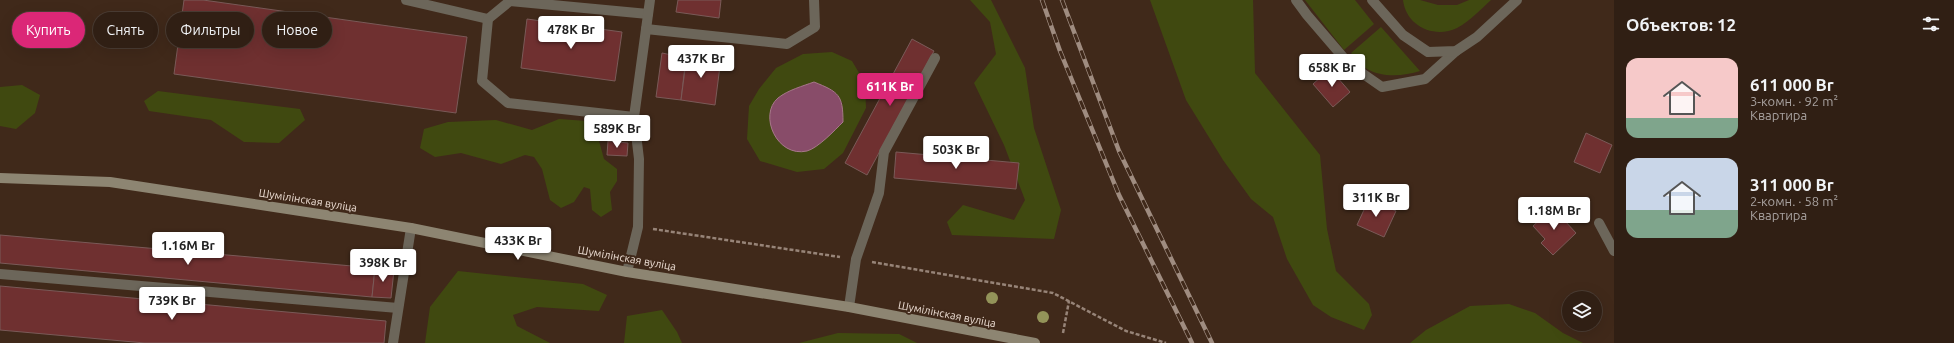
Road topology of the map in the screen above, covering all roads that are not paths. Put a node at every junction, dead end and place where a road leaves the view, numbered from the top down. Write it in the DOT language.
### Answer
graph roads {
  1 [pos="406,0"];
  2 [pos="650,0"];
  3 [pos="814,0"];
  4 [pos="1296,0"];
  5 [pos="1372,0"];
  6 [pos="1517,0"];
  7 [pos="648,14"];
  8 [pos="488,19"];
  9 [pos="646,29"];
  10 [pos="1456,51"];
  11 [pos="936,58"];
  12 [pos="634,117"];
  13 [pos="0,178"];
  14 [pos="1599,223"];
  15 [pos="411,228"];
  16 [pos="1614,251"];
  17 [pos="627,272"];
  18 [pos="0,274"];
  19 [pos="849,307"];
  20 [pos="398,308"];
  21 [pos="393,343"];
  22 [pos="1036,343"];
  1 -- 8 [label="lane"];
  2 -- 7 [label="lane"];
  3 -- 9 [label="lane"];
  4 -- 10 [label="lane"];
  5 -- 10 [label="lane"];
  6 -- 10 [label="lane"];
  7 -- 8 [label="lane"];
  7 -- 9 [label="lane"];
  8 -- 12 [label="lane"];
  9 -- 12 [label="lane"];
  11 -- 19 [label="lane"];
  12 -- 17 [label="lane"];
  13 -- 15 [label="main road, Шумілінская вуліца"];
  14 -- 16 [label="lane"];
  15 -- 17 [label="main road, Шумілінская вуліца"];
  15 -- 20 [label="lane"];
  17 -- 19 [label="main road, Шумілінская вуліца"];
  18 -- 20 [label="lane"];
  19 -- 22 [label="main road, Шумілінская вуліца"];
  20 -- 21 [label="lane"];
}
